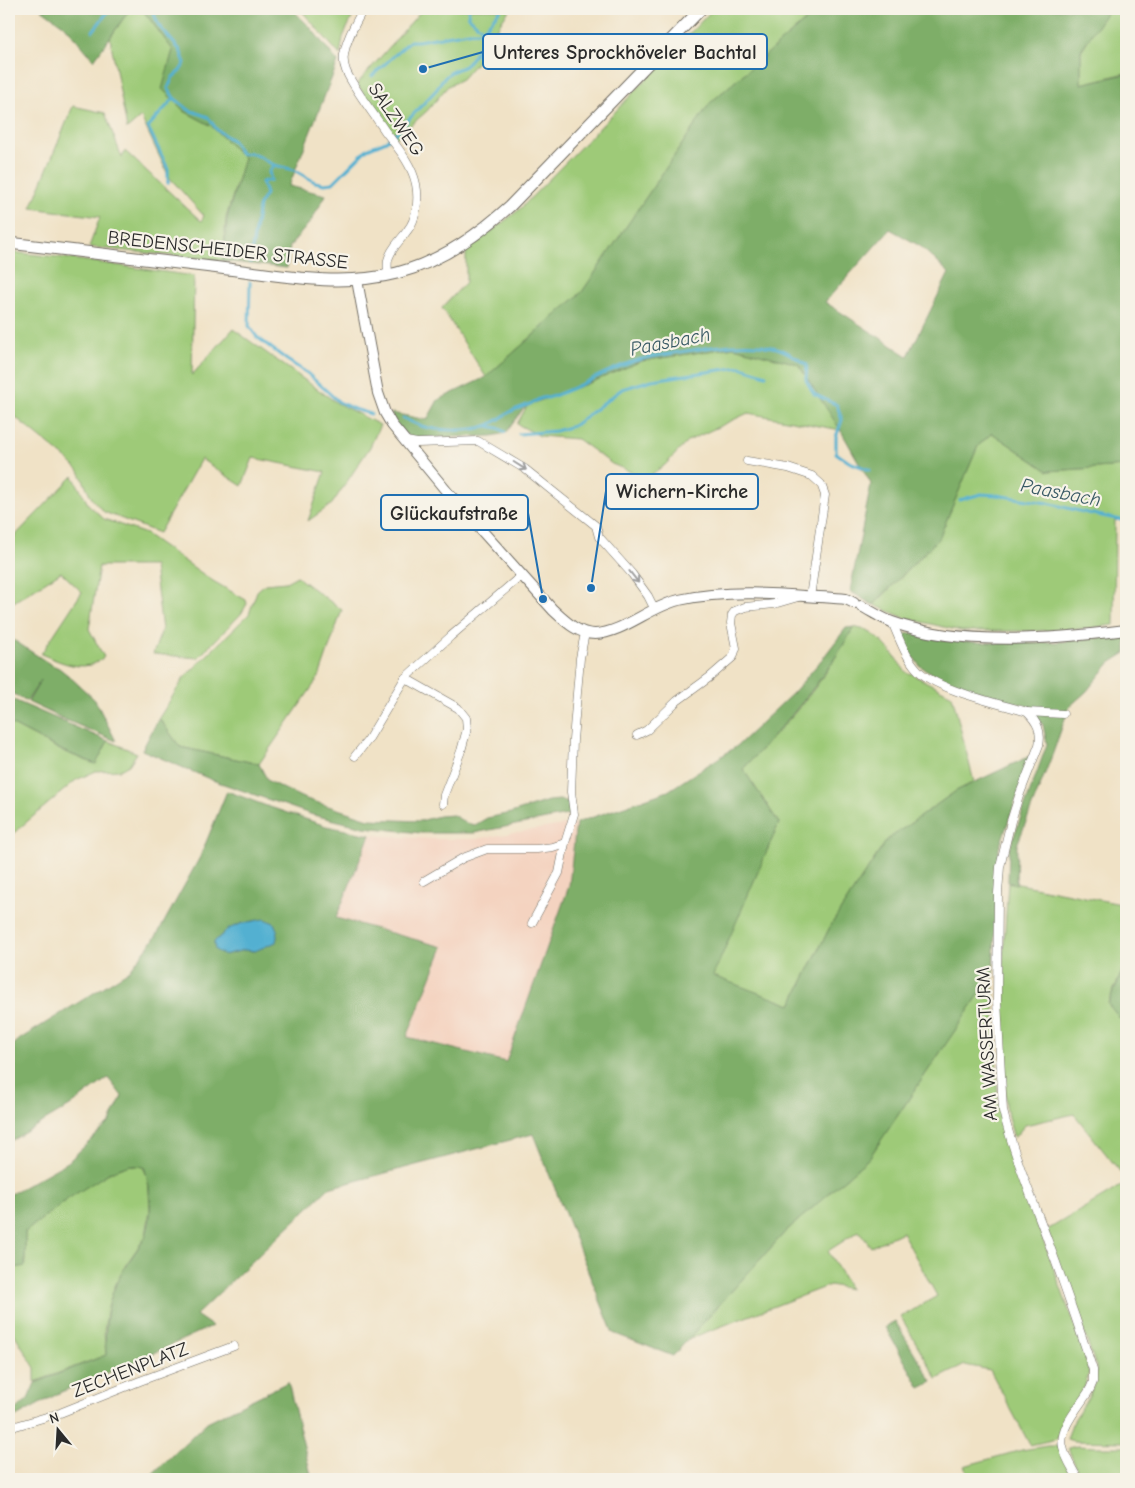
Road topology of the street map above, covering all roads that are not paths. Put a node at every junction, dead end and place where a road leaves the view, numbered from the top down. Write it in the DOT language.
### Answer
graph roads {
  1 [pos="363,9"];
  2 [pos="701,9"];
  3 [pos="9,243"];
  4 [pos="388,275"];
  5 [pos="357,280"];
  6 [pos="406,441"];
  7 [pos="747,461"];
  8 [pos="522,576"];
  9 [pos="800,596"];
  10 [pos="810,597"];
  11 [pos="655,610"];
  12 [pos="892,622"];
  13 [pos="1126,630"];
  14 [pos="585,633"];
  15 [pos="405,678"];
  16 [pos="1027,712"];
  17 [pos="1063,714"];
  18 [pos="637,736"];
  19 [pos="355,756"];
  20 [pos="443,804"];
  21 [pos="565,844"];
  22 [pos="424,881"];
  23 [pos="532,923"];
  24 [pos="234,1346"];
  25 [pos="9,1428"];
  26 [pos="1078,1479"];
  1 -- 4 [label="street, SALZWEG"];
  2 -- 4 [label="main road, BREDENSCHEIDER STRASSE"];
  3 -- 5 [label="main road, BREDENSCHEIDER STRASSE"];
  4 -- 5 [label="main road, BREDENSCHEIDER STRASSE"];
  5 -- 6 [label="street"];
  6 -- 8 [label="street"];
  6 -- 11 [label="street, one-way"];
  7 -- 10 [label="street"];
  8 -- 14 [label="street"];
  8 -- 15 [label="street"];
  9 -- 10 [label="street"];
  9 -- 11 [label="street"];
  9 -- 18 [label="street"];
  10 -- 12 [label="street"];
  11 -- 14 [label="street"];
  12 -- 13 [label="street"];
  12 -- 16 [label="street"];
  14 -- 21 [label="street"];
  15 -- 19 [label="street"];
  15 -- 20 [label="street"];
  16 -- 17 [label="street"];
  16 -- 26 [label="street, AM WASSERTURM"];
  21 -- 22 [label="street"];
  21 -- 23 [label="street"];
  24 -- 25 [label="street, ZECHENPLATZ"];
}
